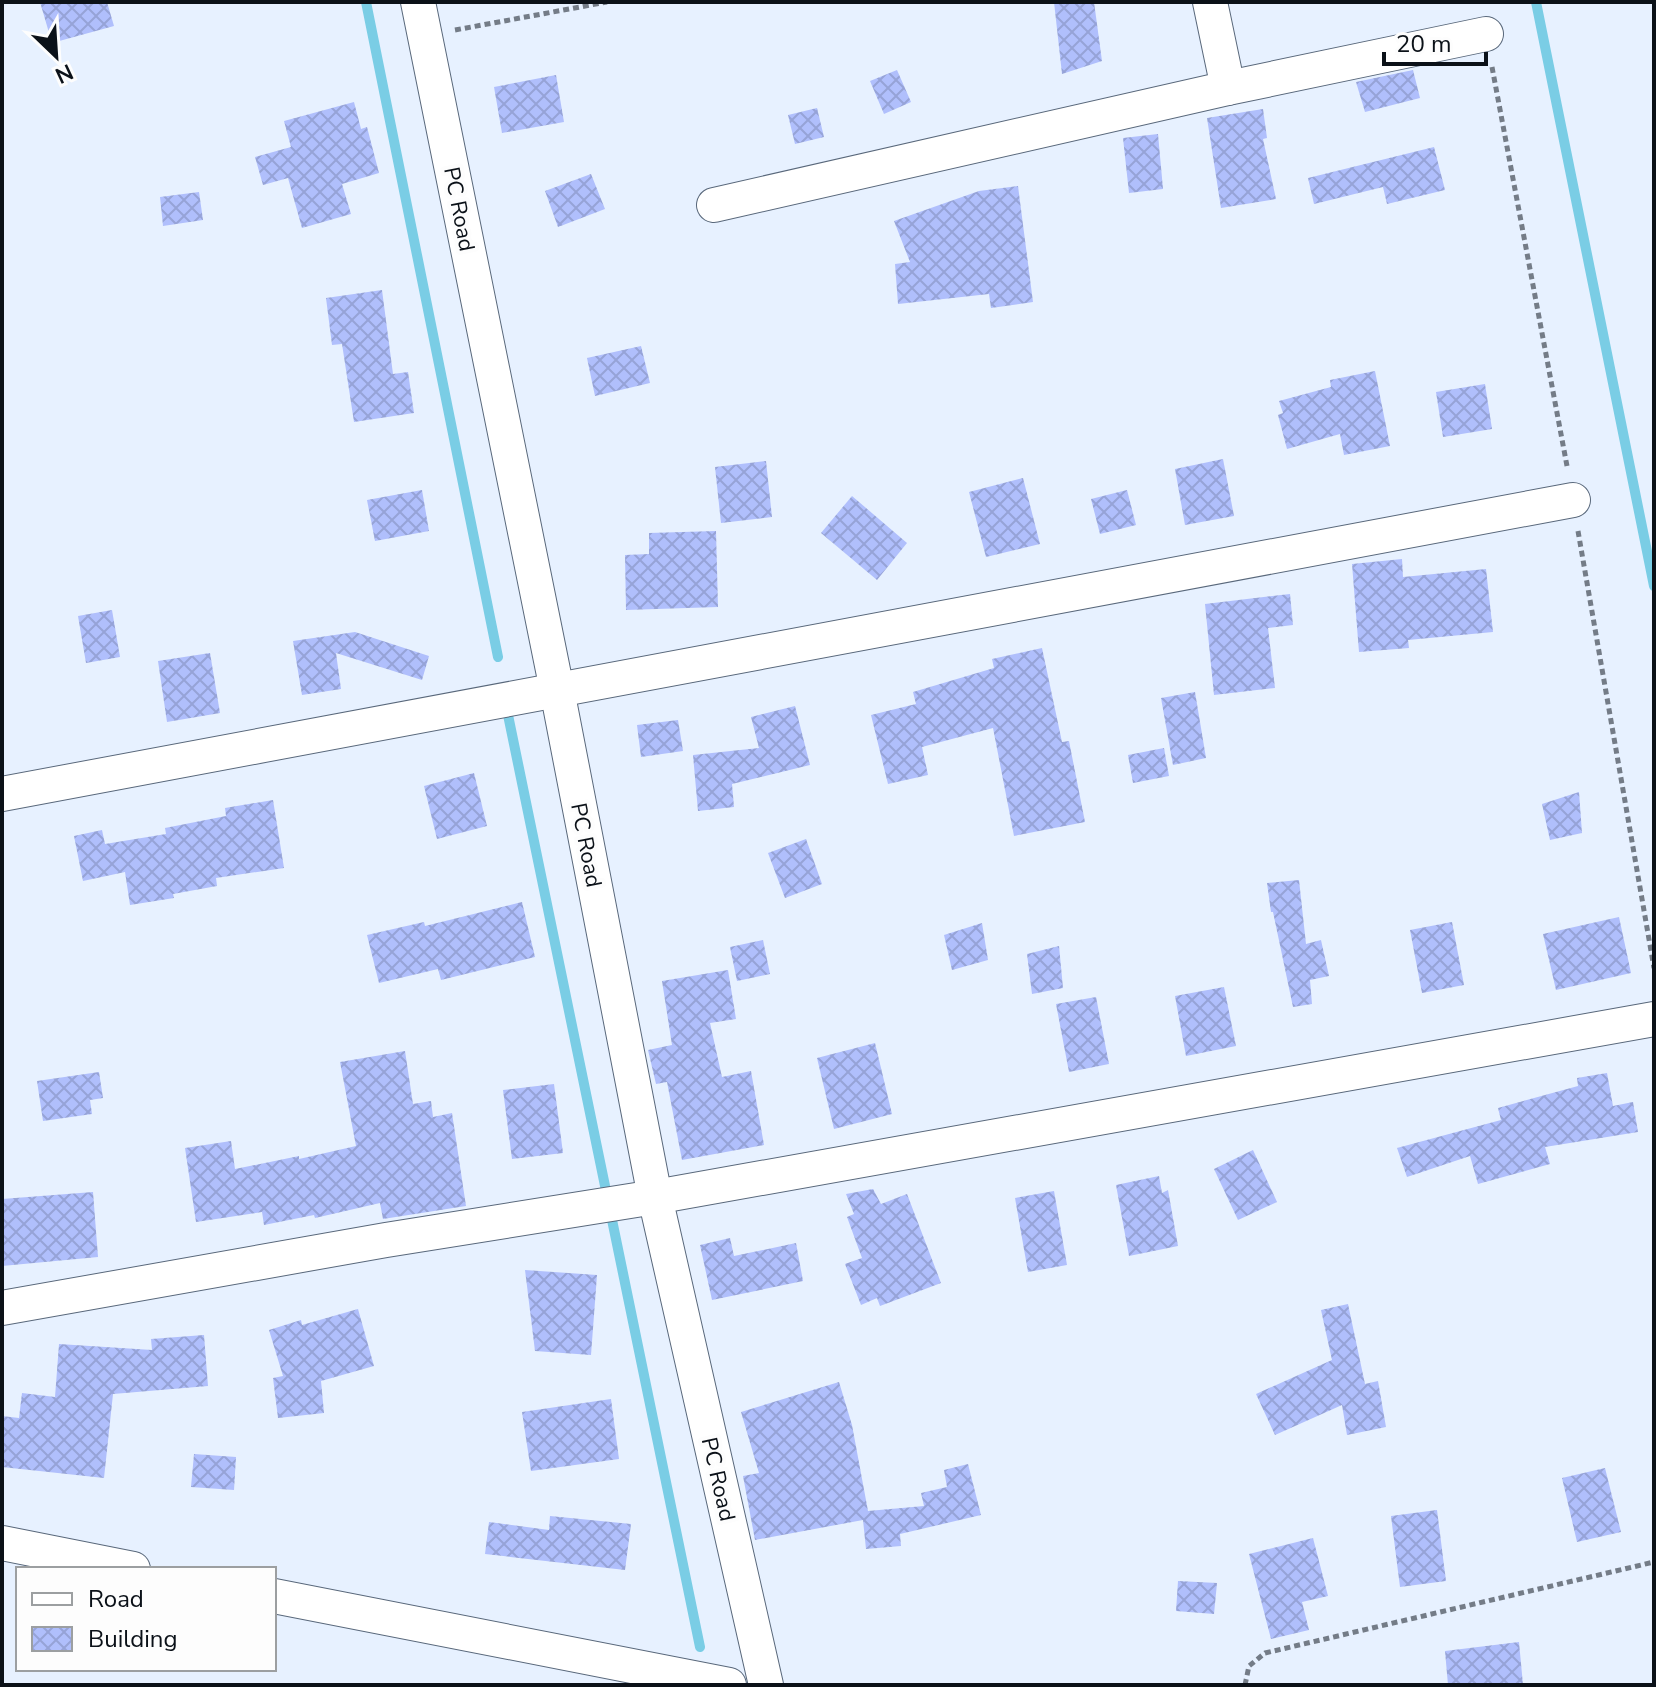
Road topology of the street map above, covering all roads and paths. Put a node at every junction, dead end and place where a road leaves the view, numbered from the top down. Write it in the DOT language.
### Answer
graph roads {
  1 [pos="418,2"];
  2 [pos="607,2"];
  3 [pos="1210,2"];
  4 [pos="1486,34"];
  5 [pos="425,36"];
  6 [pos="1228,88"];
  7 [pos="714,205"];
  8 [pos="1573,500"];
  9 [pos="557,690"];
  10 [pos="2,794"];
  11 [pos="1654,1019"];
  12 [pos="624,1201"];
  13 [pos="2,1308"];
  14 [pos="2,1543"];
  15 [pos="1654,1562"];
  16 [pos="123,1567"];
  17 [pos="276,1596"];
  18 [pos="729,1685"];
  19 [pos="766,1685"];
  20 [pos="1245,1685"];
  1 -- 5 [label="street, PC Road"];
  2 -- 5 [label="path"];
  3 -- 6 [label="street"];
  4 -- 6 [label="street"];
  5 -- 9 [label="street, PC Road"];
  6 -- 7 [label="street"];
  8 -- 9 [label="street"];
  9 -- 10 [label="street"];
  9 -- 12 [label="street, PC Road"];
  11 -- 12 [label="street"];
  12 -- 13 [label="street"];
  12 -- 19 [label="street, PC Road"];
  14 -- 16 [label="street"];
  15 -- 20 [label="path"];
  17 -- 18 [label="street"];
}
